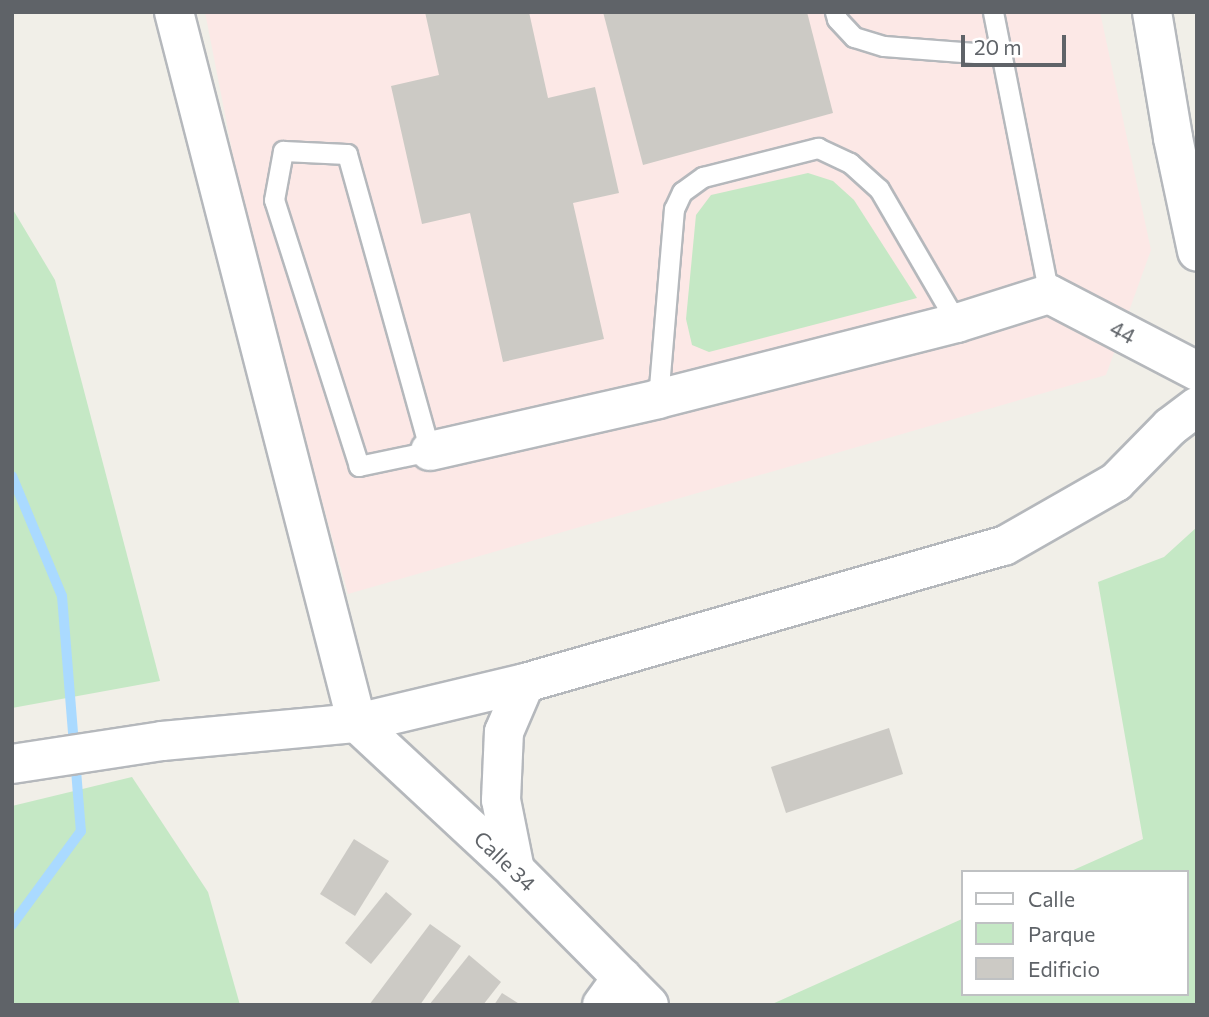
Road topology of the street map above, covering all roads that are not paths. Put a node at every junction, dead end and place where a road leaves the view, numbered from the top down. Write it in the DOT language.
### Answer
graph roads {
  1 [pos="174,12"];
  2 [pos="835,12"];
  3 [pos="993,12"];
  4 [pos="1152,12"];
  5 [pos="1001,55"];
  6 [pos="1197,251"];
  7 [pos="1049,294"];
  8 [pos="957,323"];
  9 [pos="1197,371"];
  10 [pos="658,399"];
  11 [pos="1197,407"];
  12 [pos="430,451"];
  13 [pos="525,683"];
  14 [pos="357,723"];
  15 [pos="12,764"];
  16 [pos="515,870"];
  17 [pos="612,991"];
  18 [pos="649,1005"];
  1 -- 14 [label="street"];
  2 -- 5 [label="lane"];
  3 -- 5 [label="lane"];
  4 -- 6 [label="street"];
  5 -- 7 [label="lane"];
  7 -- 8 [label="street"];
  7 -- 9 [label="street, 44"];
  8 -- 10 [label="street"];
  8 -- 10 [label="lane"];
  10 -- 12 [label="street"];
  11 -- 13 [label="street"];
  12 -- 12 [label="lane"];
  13 -- 14 [label="street"];
  13 -- 16 [label="street"];
  14 -- 15 [label="street"];
  14 -- 16 [label="street, Calle 34"];
  16 -- 17 [label="street, Calle 34"];
  17 -- 18 [label="street, Calle 34"];
}
